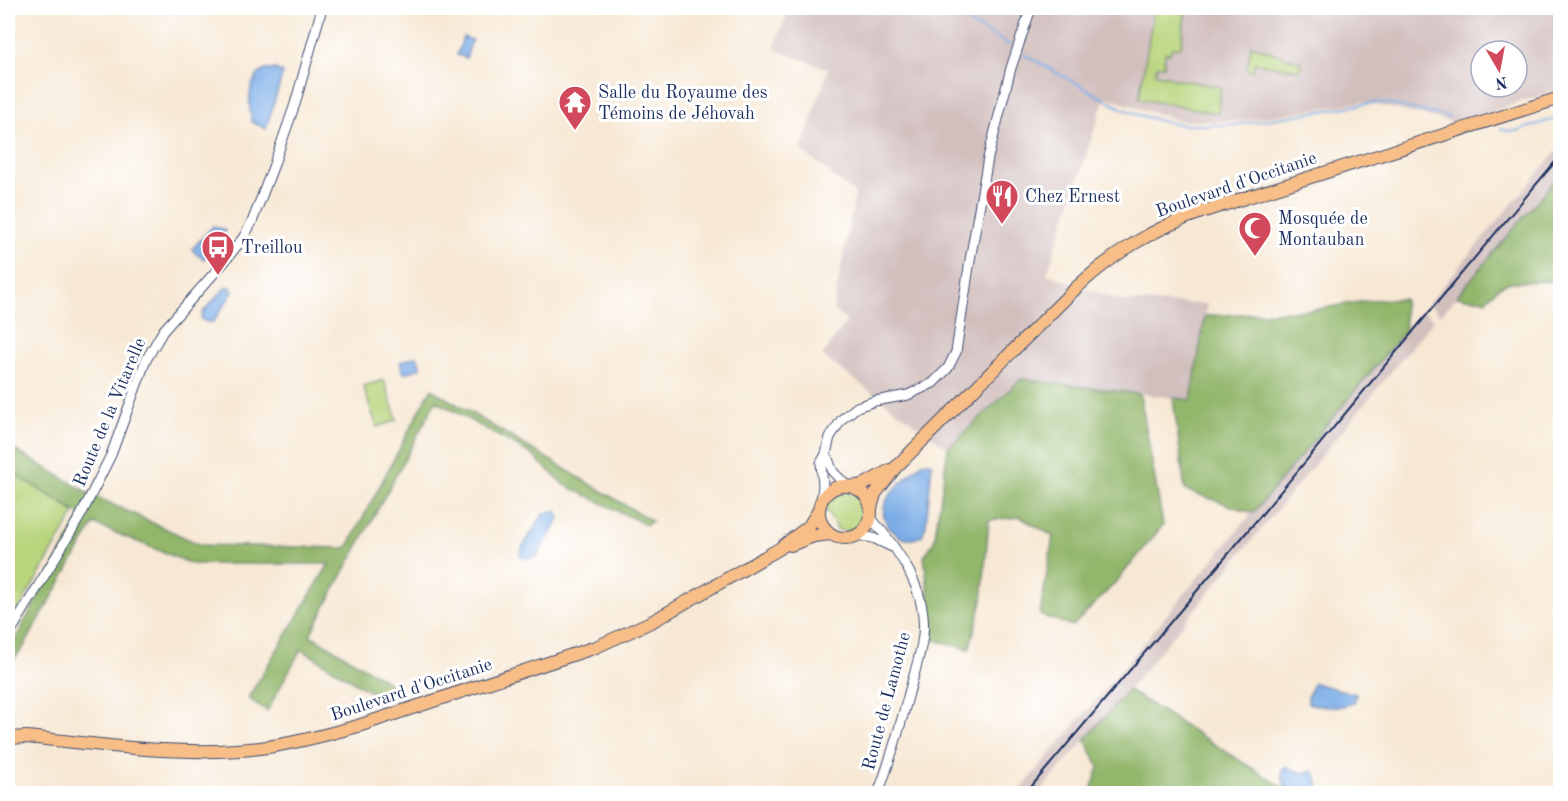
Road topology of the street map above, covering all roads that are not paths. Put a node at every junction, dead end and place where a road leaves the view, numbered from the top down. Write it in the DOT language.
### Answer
graph roads {
  1 [pos="322,8"];
  2 [pos="1031,8"];
  3 [pos="1560,98"];
  4 [pos="826,454"];
  5 [pos="896,467"];
  6 [pos="850,486"];
  7 [pos="820,505"];
  8 [pos="870,512"];
  9 [pos="831,534"];
  10 [pos="856,535"];
  11 [pos="779,549"];
  12 [pos="896,551"];
  13 [pos="8,636"];
  14 [pos="8,732"];
  15 [pos="27,737"];
  16 [pos="8,738"];
  17 [pos="878,794"];
  1 -- 13 [label="street, Route de la Vitarelle"];
  2 -- 4 [label="street"];
  3 -- 5 [label="main road, Boulevard d'Occitanie"];
  4 -- 6 [label="street"];
  4 -- 7 [label="street"];
  5 -- 6 [label="main road, Boulevard d'Occitanie"];
  5 -- 8 [label="main road, Boulevard d'Occitanie"];
  6 -- 7 [label="main road"];
  6 -- 8 [label="main road"];
  7 -- 9 [label="main road"];
  7 -- 11 [label="main road, Boulevard d'Occitanie"];
  8 -- 10 [label="main road"];
  8 -- 12 [label="street, Route de Lamothe"];
  9 -- 10 [label="main road"];
  9 -- 11 [label="main road, Boulevard d'Occitanie"];
  10 -- 12 [label="street"];
  11 -- 15 [label="main road, Boulevard d'Occitanie"];
  12 -- 17 [label="street, Route de Lamothe"];
  14 -- 15 [label="main road, Boulevard d'Occitanie"];
  15 -- 16 [label="main road, Boulevard d'Occitanie"];
}
